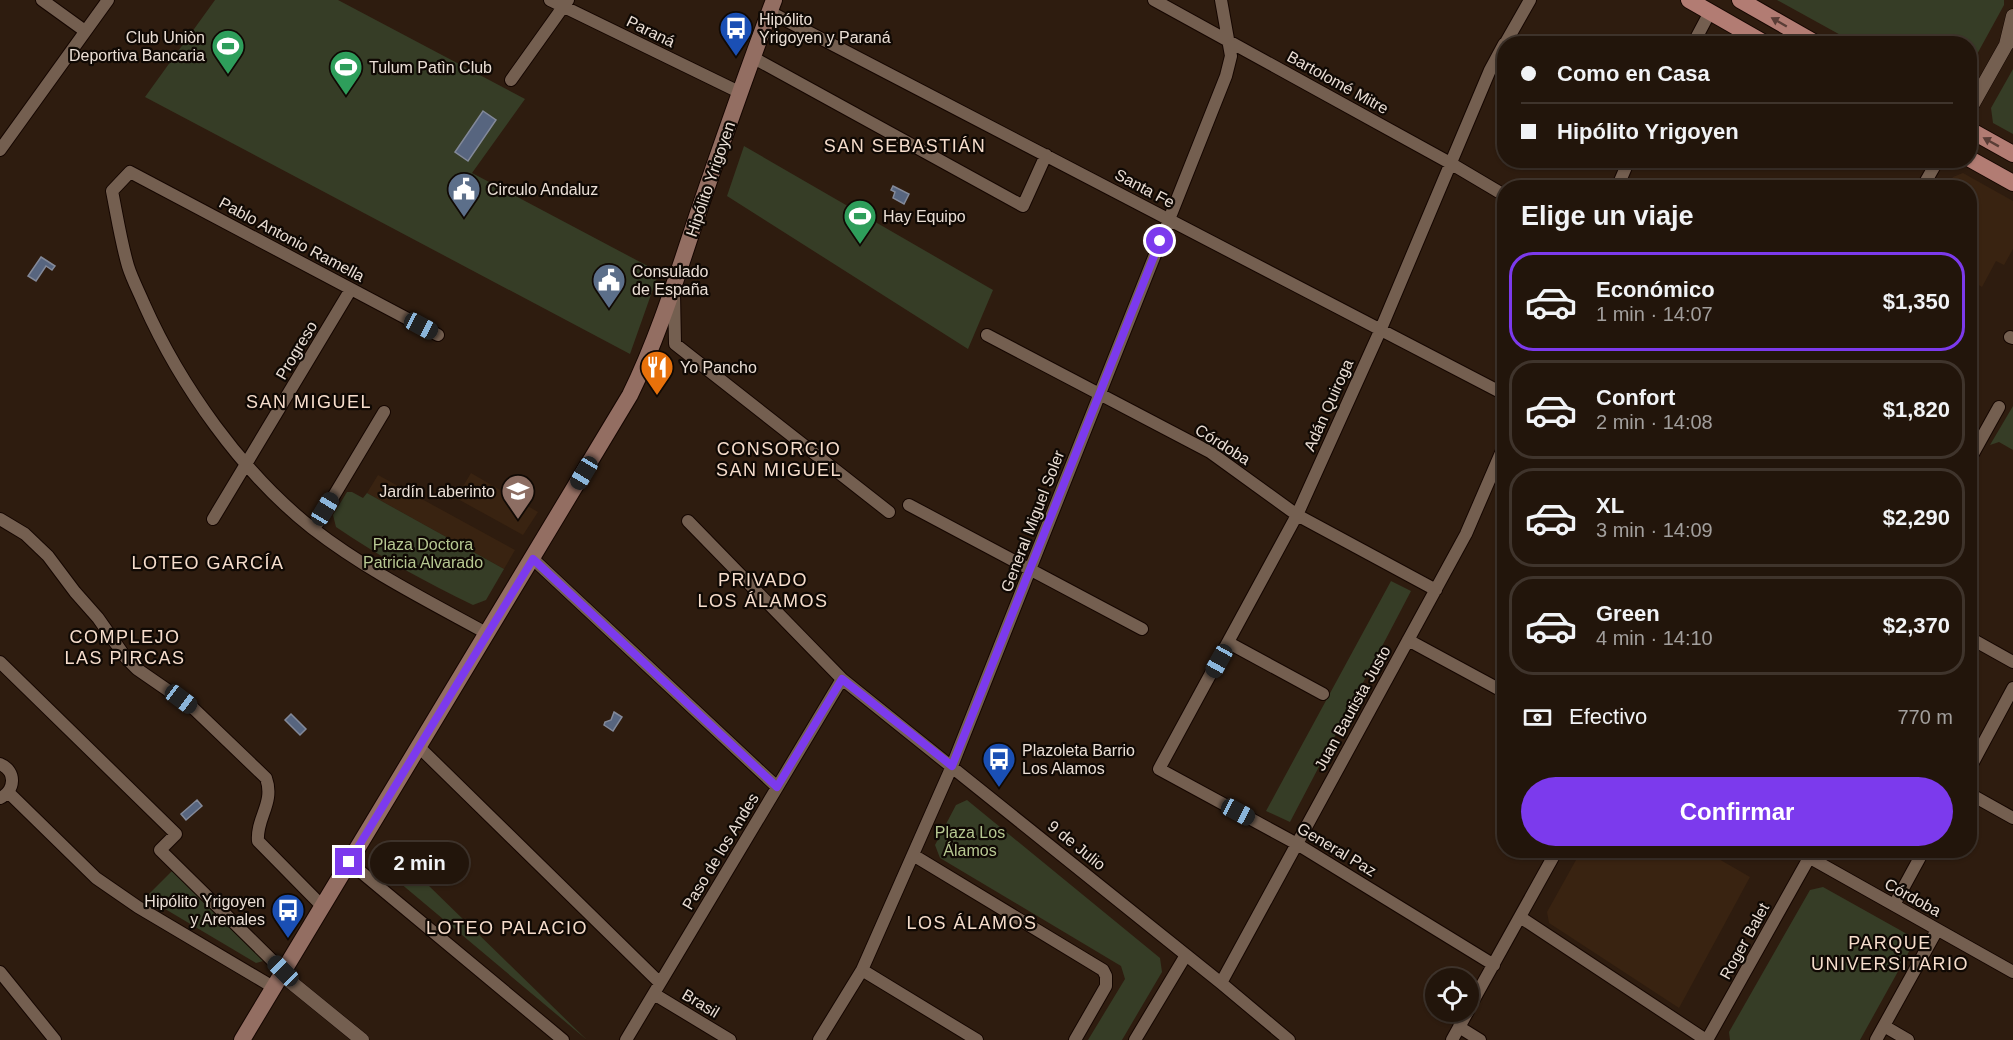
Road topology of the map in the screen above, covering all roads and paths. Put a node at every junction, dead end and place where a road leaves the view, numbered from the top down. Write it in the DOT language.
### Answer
graph roads {
  1 [pos="42,0"];
  2 [pos="108,0"];
  3 [pos="550,0"];
  4 [pos="1154,0"];
  5 [pos="1221,0"];
  6 [pos="1530,0"];
  7 [pos="1689,0"];
  8 [pos="1740,0"];
  9 [pos="566,3"];
  10 [pos="772,6"];
  11 [pos="1710,12"];
  12 [pos="2013,16"];
  13 [pos="85,32"];
  14 [pos="1510,36"];
  15 [pos="1697,36"];
  16 [pos="1752,36"];
  17 [pos="1803,36"];
  18 [pos="1229,41"];
  19 [pos="2009,41"];
  20 [pos="752,57"];
  21 [pos="1497,58"];
  22 [pos="512,80"];
  23 [pos="739,92"];
  24 [pos="1977,97"];
  25 [pos="1977,134"];
  26 [pos="0,150"];
  27 [pos="2013,154"];
  28 [pos="1046,155"];
  29 [pos="1450,163"];
  30 [pos="1977,163"];
  31 [pos="2013,183"];
  32 [pos="1497,191"];
  33 [pos="1168,219"];
  34 [pos="674,287"];
  35 [pos="351,289"];
  36 [pos="1380,331"];
  37 [pos="438,335"];
  38 [pos="987,335"];
  39 [pos="1497,390"];
  40 [pos="1100,394"];
  41 [pos="1999,407"];
  42 [pos="384,412"];
  43 [pos="1977,446"];
  44 [pos="1497,462"];
  45 [pos="246,465"];
  46 [pos="909,505"];
  47 [pos="889,512"];
  48 [pos="1297,515"];
  49 [pos="0,519"];
  50 [pos="213,519"];
  51 [pos="688,521"];
  52 [pos="314,529"];
  53 [pos="533,559"];
  54 [pos="1031,570"];
  55 [pos="1436,590"];
  56 [pos="1142,629"];
  57 [pos="488,634"];
  58 [pos="1408,640"];
  59 [pos="1977,642"];
  60 [pos="1229,643"];
  61 [pos="0,662"];
  62 [pos="2013,662"];
  63 [pos="842,679"];
  64 [pos="1497,688"];
  65 [pos="2013,688"];
  66 [pos="1323,694"];
  67 [pos="419,747"];
  68 [pos="1977,755"];
  69 [pos="0,764"];
  70 [pos="952,766"];
  71 [pos="1159,769"];
  72 [pos="777,787"];
  73 [pos="4,796"];
  74 [pos="1977,798"];
  75 [pos="2013,818"];
  76 [pos="1297,844"];
  77 [pos="913,855"];
  78 [pos="1553,858"];
  79 [pos="1809,858"];
  80 [pos="1920,858"];
  81 [pos="349,862"];
  82 [pos="322,906"];
  83 [pos="1894,906"];
  84 [pos="1520,917"];
  85 [pos="1937,930"];
  86 [pos="1186,955"];
  87 [pos="1494,965"];
  88 [pos="862,970"];
  89 [pos="0,972"];
  90 [pos="2013,972"];
  91 [pos="279,977"];
  92 [pos="1221,983"];
  93 [pos="657,988"];
  94 [pos="1479,992"];
  95 [pos="1462,1022"];
  96 [pos="1884,1026"];
  97 [pos="1460,1027"];
  98 [pos="55,1040"];
  99 [pos="242,1040"];
  100 [pos="362,1040"];
  101 [pos="562,1040"];
  102 [pos="626,1040"];
  103 [pos="730,1040"];
  104 [pos="819,1040"];
  105 [pos="977,1040"];
  106 [pos="1075,1040"];
  107 [pos="1135,1040"];
  108 [pos="1288,1040"];
  109 [pos="1452,1040"];
  110 [pos="1480,1040"];
  111 [pos="1706,1040"];
  112 [pos="1876,1040"];
  113 [pos="1908,1040"];
  1 -- 13 [label="street"];
  2 -- 13 [label="street"];
  3 -- 9 [label="street, Paraná"];
  4 -- 18 [label="street, Bartolomé Mitre"];
  5 -- 18 [label="street, General Miguel Soler"];
  6 -- 14 [label="street, Adán Quiroga"];
  7 -- 11 [label="main road"];
  17 -- 8 [label="main road, one-way"];
  9 -- 22 [label="street"];
  9 -- 23 [label="street, Paraná"];
  10 -- 20 [label="main road, Hipólito Yrigoyen"];
  10 -- 28 [label="street, Santa Fe"];
  11 -- 15 [label="street"];
  11 -- 16 [label="main road"];
  12 -- 19 [label="street"];
  13 -- 26 [label="street"];
  18 -- 29 [label="street, Bartolomé Mitre"];
  18 -- 33 [label="street, General Miguel Soler"];
  19 -- 24 [label="street"];
  20 -- 23 [label="main road, Hipólito Yrigoyen"];
  20 -- 28 [label="street"];
  21 -- 29 [label="street, Adán Quiroga"];
  23 -- 34 [label="main road, Hipólito Yrigoyen"];
  27 -- 25 [label="main road, one-way"];
  28 -- 33 [label="street, Santa Fe"];
  29 -- 32 [label="street, Bartolomé Mitre"];
  29 -- 36 [label="street, Adán Quiroga"];
  30 -- 31 [label="main road"];
  33 -- 36 [label="street, Santa Fe"];
  33 -- 40 [label="street, General Miguel Soler"];
  34 -- 47 [label="street"];
  34 -- 53 [label="main road, Hipólito Yrigoyen"];
  35 -- 37 [label="street, Pablo Antonio Ramella"];
  35 -- 45 [label="street, Progreso"];
  35 -- 45 [label="street, Pablo Antonio Ramella"];
  36 -- 39 [label="street, Santa Fe"];
  36 -- 48 [label="street, Adán Quiroga"];
  38 -- 40 [label="street, Córdoba"];
  40 -- 48 [label="street, Córdoba"];
  40 -- 54 [label="street, General Miguel Soler"];
  41 -- 43 [label="street"];
  42 -- 52 [label="street"];
  44 -- 55 [label="street, Juan Bautista Justo"];
  45 -- 50 [label="street, Progreso"];
  45 -- 52 [label="street"];
  46 -- 54 [label="street"];
  48 -- 55 [label="street, Córdoba"];
  48 -- 60 [label="street, Adán Quiroga"];
  49 -- 82 [label="street"];
  51 -- 63 [label="street, 9 de Julio"];
  52 -- 57 [label="street"];
  53 -- 57 [label="main road, Hipólito Yrigoyen"];
  53 -- 72 [label="street"];
  54 -- 56 [label="street"];
  54 -- 70 [label="street, General Miguel Soler"];
  55 -- 58 [label="street, Juan Bautista Justo"];
  57 -- 67 [label="main road, Hipólito Yrigoyen"];
  58 -- 64 [label="street"];
  58 -- 76 [label="street, Juan Bautista Justo"];
  59 -- 62 [label="street"];
  60 -- 66 [label="street"];
  60 -- 71 [label="street, Adán Quiroga"];
  61 -- 91 [label="street"];
  63 -- 70 [label="street, 9 de Julio"];
  63 -- 72 [label="street, Paso de los Andes"];
  65 -- 68 [label="street"];
  67 -- 81 [label="main road, Hipólito Yrigoyen"];
  67 -- 93 [label="street, Brasil"];
  69 -- 73 [label="street"];
  70 -- 77 [label="street, General Miguel Soler"];
  70 -- 86 [label="street, 9 de Julio"];
  71 -- 76 [label="street, General Paz"];
  72 -- 93 [label="street, Paso de los Andes"];
  73 -- 91 [label="street"];
  74 -- 75 [label="street"];
  76 -- 87 [label="street, General Paz"];
  76 -- 92 [label="street, Juan Bautista Justo"];
  77 -- 88 [label="street, General Miguel Soler"];
  77 -- 106 [label="street"];
  78 -- 84 [label="street"];
  79 -- 83 [label="street, Córdoba"];
  79 -- 111 [label="street, Roger Balet"];
  80 -- 83 [label="street"];
  81 -- 82 [label="main road, Hipólito Yrigoyen"];
  81 -- 101 [label="street"];
  82 -- 91 [label="main road, Hipólito Yrigoyen"];
  83 -- 85 [label="street, Córdoba"];
  84 -- 87 [label="street"];
  84 -- 111 [label="street"];
  85 -- 90 [label="street, Córdoba"];
  85 -- 96 [label="street"];
  86 -- 92 [label="street, 9 de Julio"];
  86 -- 107 [label="street"];
  87 -- 94 [label="street"];
  88 -- 104 [label="street, General Miguel Soler"];
  88 -- 105 [label="street"];
  89 -- 98 [label="street"];
  91 -- 99 [label="main road, Hipólito Yrigoyen"];
  91 -- 100 [label="street"];
  92 -- 108 [label="street, 9 de Julio"];
  93 -- 102 [label="street, Paso de los Andes"];
  93 -- 103 [label="street, Brasil"];
  95 -- 97 [label="street"];
  96 -- 112 [label="street"];
  96 -- 113 [label="street"];
  97 -- 109 [label="street"];
  97 -- 110 [label="street"];
}
